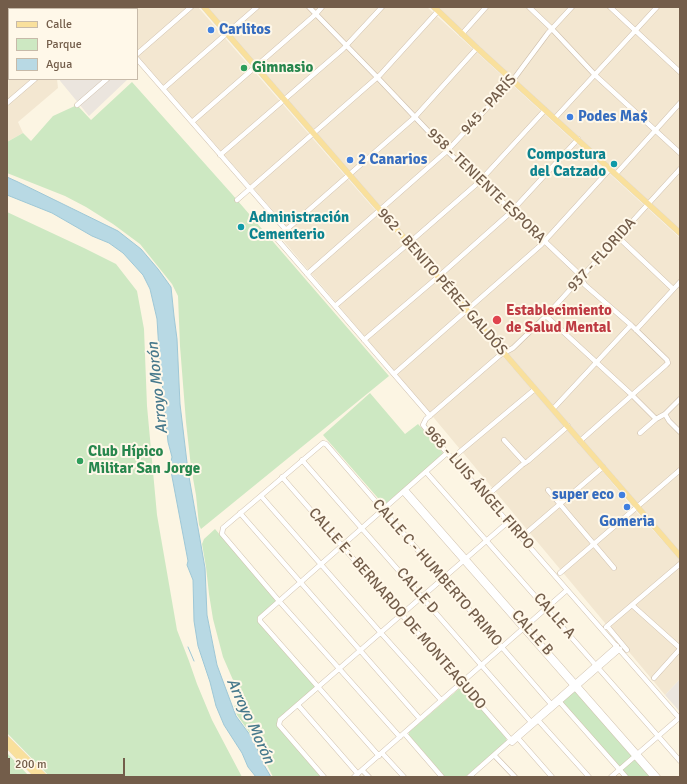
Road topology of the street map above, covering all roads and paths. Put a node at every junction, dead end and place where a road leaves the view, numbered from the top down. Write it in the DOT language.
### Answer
graph roads {
  1 [pos="191,7"];
  2 [pos="204,7"];
  3 [pos="257,7"];
  4 [pos="309,7"];
  5 [pos="322,7"];
  6 [pos="382,7"];
  7 [pos="486,7"];
  8 [pos="529,7"];
  9 [pos="572,7"];
  10 [pos="610,7"];
  11 [pos="657,7"];
  12 [pos="436,9"];
  13 [pos="316,14"];
  14 [pos="552,28"];
  15 [pos="635,31"];
  16 [pos="227,34"];
  17 [pos="462,34"];
  18 [pos="347,46"];
  19 [pos="477,48"];
  20 [pos="138,53"];
  21 [pos="138,59"];
  22 [pos="256,66"];
  23 [pos="680,72"];
  24 [pos="595,75"];
  25 [pos="377,77"];
  26 [pos="34,80"];
  27 [pos="106,80"];
  28 [pos="513,80"];
  29 [pos="163,89"];
  30 [pos="285,100"];
  31 [pos="680,103"];
  32 [pos="7,104"];
  33 [pos="77,104"];
  34 [pos="545,110"];
  35 [pos="415,116"];
  36 [pos="555,118"];
  37 [pos="192,122"];
  38 [pos="655,130"];
  39 [pos="313,133"];
  40 [pos="578,139"];
  41 [pos="447,151"];
  42 [pos="680,153"];
  43 [pos="220,155"];
  44 [pos="610,169"];
  45 [pos="680,169"];
  46 [pos="349,174"];
  47 [pos="616,174"];
  48 [pos="479,182"];
  49 [pos="250,189"];
  50 [pos="238,200"];
  51 [pos="648,204"];
  52 [pos="380,210"];
  53 [pos="513,211"];
  54 [pos="286,230"];
  55 [pos="680,233"];
  56 [pos="618,237"];
  57 [pos="544,241"];
  58 [pos="409,244"];
  59 [pos="307,274"];
  60 [pos="438,277"];
  61 [pos="581,278"];
  62 [pos="680,282"];
  63 [pos="674,289"];
  64 [pos="335,306"];
  65 [pos="467,310"];
  66 [pos="546,316"];
  67 [pos="631,325"];
  68 [pos="636,330"];
  69 [pos="364,340"];
  70 [pos="504,353"];
  71 [pos="596,363"];
  72 [pos="394,374"];
  73 [pos="535,389"];
  74 [pos="632,395"];
  75 [pos="680,399"];
  76 [pos="554,409"];
  77 [pos="665,414"];
  78 [pos="430,416"];
  79 [pos="656,419"];
  80 [pos="568,426"];
  81 [pos="680,432"];
  82 [pos="640,433"];
  83 [pos="504,440"];
  84 [pos="580,441"];
  85 [pos="447,453"];
  86 [pos="456,455"];
  87 [pos="302,460"];
  88 [pos="525,463"];
  89 [pos="603,467"];
  90 [pos="680,470"];
  91 [pos="426,472"];
  92 [pos="282,477"];
  93 [pos="548,490"];
  94 [pos="405,491"];
  95 [pos="489,494"];
  96 [pos="261,496"];
  97 [pos="560,504"];
  98 [pos="638,507"];
  99 [pos="382,510"];
  100 [pos="240,513"];
  101 [pos="508,522"];
  102 [pos="362,528"];
  103 [pos="525,534"];
  104 [pos="486,540"];
  105 [pos="594,544"];
  106 [pos="342,546"];
  107 [pos="680,556"];
  108 [pos="465,559"];
  109 [pos="321,564"];
  110 [pos="680,564"];
  111 [pos="614,568"];
  112 [pos="560,573"];
  113 [pos="442,578"];
  114 [pos="300,582"];
  115 [pos="567,590"];
  116 [pos="422,596"];
  117 [pos="279,601"];
  118 [pos="632,605"];
  119 [pos="547,608"];
  120 [pos="402,615"];
  121 [pos="525,627"];
  122 [pos="381,633"];
  123 [pos="502,648"];
  124 [pos="618,648"];
  125 [pos="680,648"];
  126 [pos="627,650"];
  127 [pos="360,651"];
  128 [pos="482,665"];
  129 [pos="597,666"];
  130 [pos="340,669"];
  131 [pos="654,678"];
  132 [pos="461,683"];
  133 [pos="575,685"];
  134 [pos="319,687"];
  135 [pos="441,700"];
  136 [pos="558,700"];
  137 [pos="551,704"];
  138 [pos="298,705"];
  139 [pos="679,718"];
  140 [pos="420,719"];
  141 [pos="537,719"];
  142 [pos="531,722"];
  143 [pos="402,735"];
  144 [pos="658,736"];
  145 [pos="516,737"];
  146 [pos="7,738"];
  147 [pos="511,740"];
  148 [pos="7,745"];
  149 [pos="381,754"];
  150 [pos="636,755"];
  151 [pos="495,756"];
  152 [pos="680,761"];
  153 [pos="619,769"];
  154 [pos="362,770"];
  155 [pos="356,775"];
  156 [pos="476,775"];
  157 [pos="38,777"];
  158 [pos="45,777"];
  159 [pos="324,777"];
  160 [pos="369,777"];
  161 [pos="404,777"];
  162 [pos="442,777"];
  163 [pos="469,777"];
  164 [pos="515,777"];
  165 [pos="552,777"];
  166 [pos="589,777"];
  167 [pos="611,777"];
  168 [pos="626,777"];
  169 [pos="653,777"];
  170 [pos="658,777"];
  1 -- 20 [label="street"];
  2 -- 16 [label="main road, 962 - BENITO PÉREZ GALDÓS"];
  3 -- 16 [label="street"];
  4 -- 13 [label="street, 958 - TENIENTE ESPORA"];
  5 -- 13 [label="street"];
  6 -- 18 [label="street"];
  7 -- 17 [label="street"];
  8 -- 14 [label="street"];
  9 -- 14 [label="street, 945 - PARÍS"];
  10 -- 15 [label="street"];
  11 -- 15 [label="street"];
  12 -- 17 [label="main road"];
  12 -- 25 [label="street"];
  13 -- 18 [label="street, 958 - TENIENTE ESPORA"];
  13 -- 22 [label="street"];
  14 -- 24 [label="street"];
  14 -- 28 [label="street, 945 - PARÍS"];
  15 -- 23 [label="street"];
  15 -- 24 [label="street"];
  16 -- 22 [label="main road, 962 - BENITO PÉREZ GALDÓS"];
  16 -- 29 [label="street"];
  17 -- 19 [label="main road"];
  18 -- 25 [label="street, 958 - TENIENTE ESPORA"];
  18 -- 30 [label="street"];
  19 -- 28 [label="main road"];
  19 -- 35 [label="street"];
  21 -- 29 [label="street"];
  22 -- 30 [label="main road, 962 - BENITO PÉREZ GALDÓS"];
  22 -- 37 [label="street"];
  24 -- 36 [label="street"];
  24 -- 38 [label="street"];
  25 -- 35 [label="street, 958 - TENIENTE ESPORA"];
  25 -- 39 [label="street"];
  26 -- 32 [label="street"];
  27 -- 33 [label="street"];
  28 -- 34 [label="main road"];
  28 -- 41 [label="street, 945 - PARÍS"];
  29 -- 37 [label="street"];
  30 -- 39 [label="main road, 962 - BENITO PÉREZ GALDÓS"];
  30 -- 43 [label="street"];
  31 -- 38 [label="street"];
  34 -- 36 [label="main road"];
  34 -- 48 [label="street"];
  35 -- 41 [label="street, 958 - TENIENTE ESPORA"];
  35 -- 46 [label="street"];
  36 -- 40 [label="main road"];
  37 -- 43 [label="street"];
  38 -- 42 [label="street"];
  38 -- 47 [label="street"];
  39 -- 46 [label="main road, 962 - BENITO PÉREZ GALDÓS"];
  39 -- 49 [label="street"];
  40 -- 44 [label="main road"];
  40 -- 53 [label="street"];
  41 -- 48 [label="street, 958 - TENIENTE ESPORA"];
  41 -- 52 [label="street, 945 - PARÍS"];
  43 -- 49 [label="street"];
  44 -- 47 [label="main road"];
  44 -- 57 [label="street"];
  45 -- 51 [label="street, 937 - FLORIDA"];
  46 -- 52 [label="main road, 962 - BENITO PÉREZ GALDÓS"];
  46 -- 54 [label="street"];
  47 -- 51 [label="main road"];
  48 -- 53 [label="street, 958 - TENIENTE ESPORA"];
  48 -- 58 [label="street"];
  49 -- 50 [label="street"];
  49 -- 54 [label="street"];
  51 -- 55 [label="main road"];
  51 -- 56 [label="street, 937 - FLORIDA"];
  52 -- 58 [label="main road, 962 - BENITO PÉREZ GALDÓS"];
  52 -- 59 [label="street, 945 - PARÍS"];
  53 -- 57 [label="street, 958 - TENIENTE ESPORA"];
  53 -- 60 [label="street"];
  54 -- 59 [label="street, 968 - LUIS ÁNGEL FIRPO"];
  56 -- 61 [label="street, 937 - FLORIDA"];
  56 -- 63 [label="street"];
  57 -- 61 [label="street, 958 - TENIENTE ESPORA"];
  57 -- 65 [label="street"];
  58 -- 60 [label="main road, 962 - BENITO PÉREZ GALDÓS"];
  58 -- 64 [label="street"];
  59 -- 64 [label="street, 968 - LUIS ÁNGEL FIRPO"];
  60 -- 65 [label="main road, 962 - BENITO PÉREZ GALDÓS"];
  60 -- 69 [label="street"];
  61 -- 66 [label="street, 937 - FLORIDA"];
  61 -- 67 [label="street, 958 - TENIENTE ESPORA"];
  62 -- 63 [label="street"];
  63 -- 68 [label="street"];
  64 -- 69 [label="street, 968 - LUIS ÁNGEL FIRPO"];
  65 -- 70 [label="main road, 962 - BENITO PÉREZ GALDÓS"];
  65 -- 72 [label="street"];
  66 -- 70 [label="street, 937 - FLORIDA"];
  66 -- 71 [label="street"];
  67 -- 68 [label="street, 958 - TENIENTE ESPORA"];
  67 -- 71 [label="street"];
  68 -- 74 [label="street, 958 - TENIENTE ESPORA"];
  69 -- 72 [label="street, 968 - LUIS ÁNGEL FIRPO"];
  70 -- 73 [label="main road, 962 - BENITO PÉREZ GALDÓS"];
  70 -- 78 [label="street, 937 - FLORIDA"];
  71 -- 74 [label="street"];
  71 -- 76 [label="street"];
  72 -- 78 [label="street, 968 - LUIS ÁNGEL FIRPO"];
  73 -- 76 [label="main road, 962 - BENITO PÉREZ GALDÓS"];
  73 -- 86 [label="street"];
  74 -- 79 [label="street"];
  74 -- 84 [label="street"];
  75 -- 77 [label="street"];
  76 -- 80 [label="main road, 962 - BENITO PÉREZ GALDÓS"];
  77 -- 79 [label="street"];
  77 -- 81 [label="street"];
  78 -- 85 [label="street, 968 - LUIS ÁNGEL FIRPO"];
  79 -- 82 [label="street"];
  80 -- 84 [label="main road, 962 - BENITO PÉREZ GALDÓS"];
  80 -- 88 [label="street"];
  83 -- 88 [label="street"];
  84 -- 89 [label="main road, 962 - BENITO PÉREZ GALDÓS"];
  85 -- 91 [label="street"];
  85 -- 101 [label="street, 968 - LUIS ÁNGEL FIRPO"];
  87 -- 92 [label="street"];
  87 -- 99 [label="street, CALLE C - HUMBERTO PRIMO"];
  87 -- 102 [label="street, CALLE D"];
  88 -- 95 [label="street"];
  89 -- 97 [label="street"];
  89 -- 98 [label="main road, 962 - BENITO PÉREZ GALDÓS"];
  90 -- 98 [label="street"];
  91 -- 94 [label="street"];
  91 -- 104 [label="street, CALLE A"];
  92 -- 96 [label="street"];
  92 -- 106 [label="street, CALLE E - BERNARDO DE MONTEAGUDO"];
  93 -- 97 [label="street"];
  94 -- 99 [label="street"];
  94 -- 108 [label="street, CALLE B"];
  96 -- 100 [label="street"];
  96 -- 109 [label="street"];
  97 -- 103 [label="street"];
  97 -- 105 [label="street"];
  98 -- 105 [label="street"];
  98 -- 107 [label="main road, 962 - BENITO PÉREZ GALDÓS"];
  99 -- 102 [label="street"];
  99 -- 113 [label="street, CALLE C - HUMBERTO PRIMO"];
  100 -- 114 [label="street"];
  100 -- 117 [label="street"];
  101 -- 104 [label="street"];
  101 -- 115 [label="street, 968 - LUIS ÁNGEL FIRPO"];
  102 -- 106 [label="street"];
  102 -- 116 [label="street, CALLE D"];
  104 -- 108 [label="street"];
  104 -- 119 [label="street, CALLE A"];
  105 -- 111 [label="street"];
  105 -- 112 [label="street"];
  106 -- 109 [label="street"];
  106 -- 120 [label="street, CALLE E - BERNARDO DE MONTEAGUDO"];
  108 -- 113 [label="street"];
  108 -- 121 [label="street, CALLE B"];
  109 -- 114 [label="street"];
  109 -- 122 [label="street"];
  110 -- 118 [label="street"];
  113 -- 116 [label="street"];
  113 -- 123 [label="street, CALLE C - HUMBERTO PRIMO"];
  114 -- 117 [label="street"];
  114 -- 127 [label="street"];
  115 -- 119 [label="street"];
  115 -- 124 [label="street, 968 - LUIS ÁNGEL FIRPO"];
  116 -- 120 [label="street"];
  116 -- 128 [label="street, CALLE D"];
  117 -- 130 [label="street"];
  117 -- 134 [label="street"];
  118 -- 125 [label="street"];
  118 -- 126 [label="street"];
  119 -- 121 [label="street"];
  119 -- 129 [label="street, CALLE A"];
  120 -- 122 [label="street"];
  120 -- 132 [label="street, CALLE E - BERNARDO DE MONTEAGUDO"];
  121 -- 123 [label="street"];
  121 -- 133 [label="street, CALLE B"];
  122 -- 127 [label="street"];
  122 -- 135 [label="street"];
  123 -- 128 [label="street"];
  123 -- 137 [label="street, CALLE C - HUMBERTO PRIMO"];
  124 -- 129 [label="street"];
  124 -- 139 [label="street, 968 - LUIS ÁNGEL FIRPO"];
  125 -- 131 [label="street"];
  127 -- 130 [label="street"];
  127 -- 140 [label="street"];
  128 -- 132 [label="street"];
  128 -- 142 [label="street, CALLE D"];
  129 -- 133 [label="street"];
  129 -- 144 [label="street, CALLE A"];
  130 -- 134 [label="street"];
  130 -- 143 [label="street"];
  132 -- 135 [label="street"];
  132 -- 147 [label="street, CALLE E - BERNARDO DE MONTEAGUDO"];
  133 -- 136 [label="street"];
  133 -- 150 [label="street, CALLE B"];
  134 -- 138 [label="street"];
  134 -- 149 [label="street"];
  135 -- 140 [label="street"];
  136 -- 137 [label="street"];
  136 -- 141 [label="street"];
  136 -- 153 [label="street"];
  137 -- 141 [label="street"];
  138 -- 155 [label="street"];
  138 -- 159 [label="street"];
  139 -- 144 [label="street"];
  140 -- 143 [label="street"];
  141 -- 142 [label="street"];
  141 -- 145 [label="street"];
  141 -- 166 [label="street"];
  142 -- 145 [label="street"];
  143 -- 149 [label="street"];
  143 -- 162 [label="street"];
  144 -- 150 [label="street"];
  144 -- 152 [label="street, CALLE A"];
  145 -- 147 [label="street"];
  145 -- 151 [label="street"];
  145 -- 165 [label="street"];
  146 -- 158 [label="main road"];
  147 -- 151 [label="street"];
  148 -- 157 [label="main road"];
  149 -- 154 [label="street"];
  149 -- 161 [label="street"];
  150 -- 153 [label="street"];
  150 -- 169 [label="street, CALLE B"];
  150 -- 170 [label="street, CALLE B"];
  151 -- 156 [label="street"];
  151 -- 164 [label="street"];
  153 -- 167 [label="street"];
  153 -- 168 [label="street"];
  154 -- 155 [label="street"];
  154 -- 160 [label="street"];
  156 -- 163 [label="street"];
}
